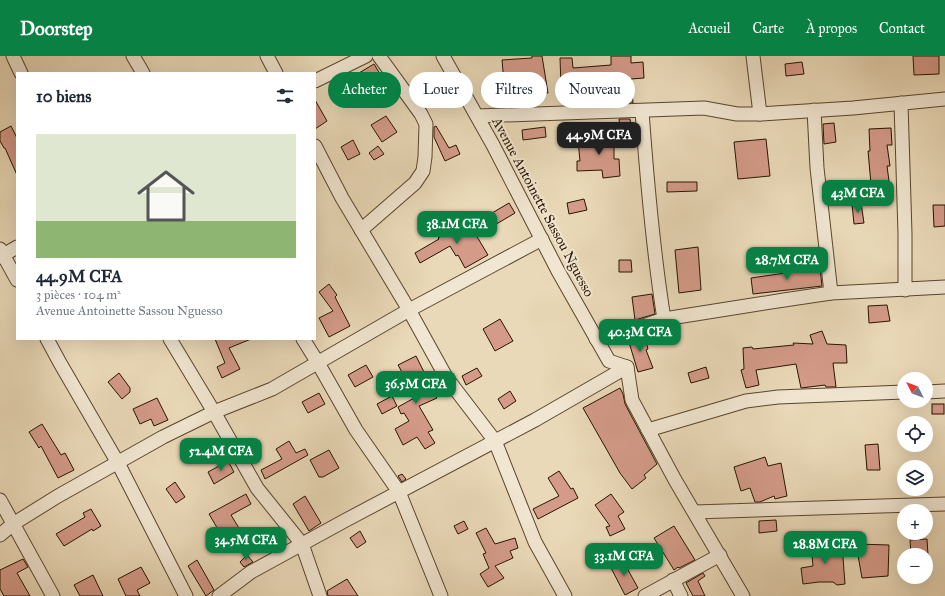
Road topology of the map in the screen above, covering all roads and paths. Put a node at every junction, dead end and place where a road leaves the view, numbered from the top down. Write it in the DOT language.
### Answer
graph roads {
  1 [pos="13,56"];
  2 [pos="133,56"];
  3 [pos="267,56"];
  4 [pos="366,56"];
  5 [pos="379,56"];
  6 [pos="443,56"];
  7 [pos="753,56"];
  8 [pos="21,72"];
  9 [pos="142,72"];
  10 [pos="275,72"];
  11 [pos="316,81"];
  12 [pos="945,99"];
  13 [pos="901,103"];
  14 [pos="814,110"];
  15 [pos="642,111"];
  16 [pos="760,114"];
  17 [pos="477,116"];
  18 [pos="316,148"];
  19 [pos="361,230"];
  20 [pos="542,239"];
  21 [pos="16,247"];
  22 [pos="1,254"];
  23 [pos="16,278"];
  24 [pos="945,286"];
  25 [pos="905,290"];
  26 [pos="831,293"];
  27 [pos="409,310"];
  28 [pos="664,319"];
  29 [pos="596,339"];
  30 [pos="48,340"];
  31 [pos="171,340"];
  32 [pos="304,340"];
  33 [pos="318,363"];
  34 [pos="627,367"];
  35 [pos="897,392"];
  36 [pos="933,392"];
  37 [pos="945,392"];
  38 [pos="214,412"];
  39 [pos="648,430"];
  40 [pos="495,441"];
  41 [pos="118,463"];
  42 [pos="399,492"];
  43 [pos="0,500"];
  44 [pos="945,504"];
  45 [pos="695,512"];
  46 [pos="13,524"];
  47 [pos="0,535"];
  48 [pos="302,544"];
  49 [pos="720,555"];
  50 [pos="673,580"];
  51 [pos="53,596"];
  52 [pos="186,596"];
  53 [pos="219,596"];
  54 [pos="320,596"];
  55 [pos="441,596"];
  56 [pos="565,596"];
  57 [pos="645,596"];
  58 [pos="681,596"];
  59 [pos="743,596"];
  1 -- 8 [label="street"];
  2 -- 9 [label="street"];
  3 -- 10 [label="street"];
  4 -- 11 [label="street"];
  5 -- 19 [label="street"];
  6 -- 17 [label="street, Avenue Antoinette Sassou Nguesso"];
  7 -- 16 [label="street"];
  12 -- 13 [label="street"];
  13 -- 14 [label="street"];
  13 -- 25 [label="street"];
  14 -- 16 [label="street"];
  14 -- 26 [label="street"];
  15 -- 16 [label="street"];
  15 -- 17 [label="street"];
  15 -- 28 [label="street"];
  17 -- 20 [label="street, Avenue Antoinette Sassou Nguesso"];
  18 -- 19 [label="street"];
  19 -- 27 [label="street"];
  20 -- 27 [label="street"];
  20 -- 29 [label="street, Avenue Antoinette Sassou Nguesso"];
  21 -- 22 [label="street"];
  22 -- 23 [label="street"];
  24 -- 25 [label="street"];
  25 -- 26 [label="street"];
  26 -- 28 [label="street"];
  27 -- 33 [label="street"];
  27 -- 40 [label="street"];
  28 -- 29 [label="street"];
  29 -- 34 [label="street, Avenue Antoinette Sassou Nguesso"];
  30 -- 41 [label="street"];
  31 -- 38 [label="street"];
  32 -- 33 [label="street"];
  33 -- 38 [label="street"];
  33 -- 42 [label="street"];
  34 -- 39 [label="street"];
  34 -- 40 [label="street"];
  35 -- 39 [label="street"];
  36 -- 37 [label="street"];
  38 -- 41 [label="street"];
  38 -- 48 [label="street"];
  39 -- 45 [label="street"];
  40 -- 42 [label="street"];
  40 -- 56 [label="street"];
  41 -- 46 [label="street"];
  41 -- 52 [label="street"];
  42 -- 48 [label="street"];
  42 -- 55 [label="street"];
  43 -- 46 [label="street"];
  44 -- 45 [label="street"];
  45 -- 49 [label="street"];
  46 -- 47 [label="street"];
  46 -- 51 [label="street"];
  48 -- 53 [label="street"];
  48 -- 54 [label="street"];
  49 -- 50 [label="street"];
  49 -- 59 [label="street"];
  50 -- 57 [label="street"];
  50 -- 58 [label="street"];
}
